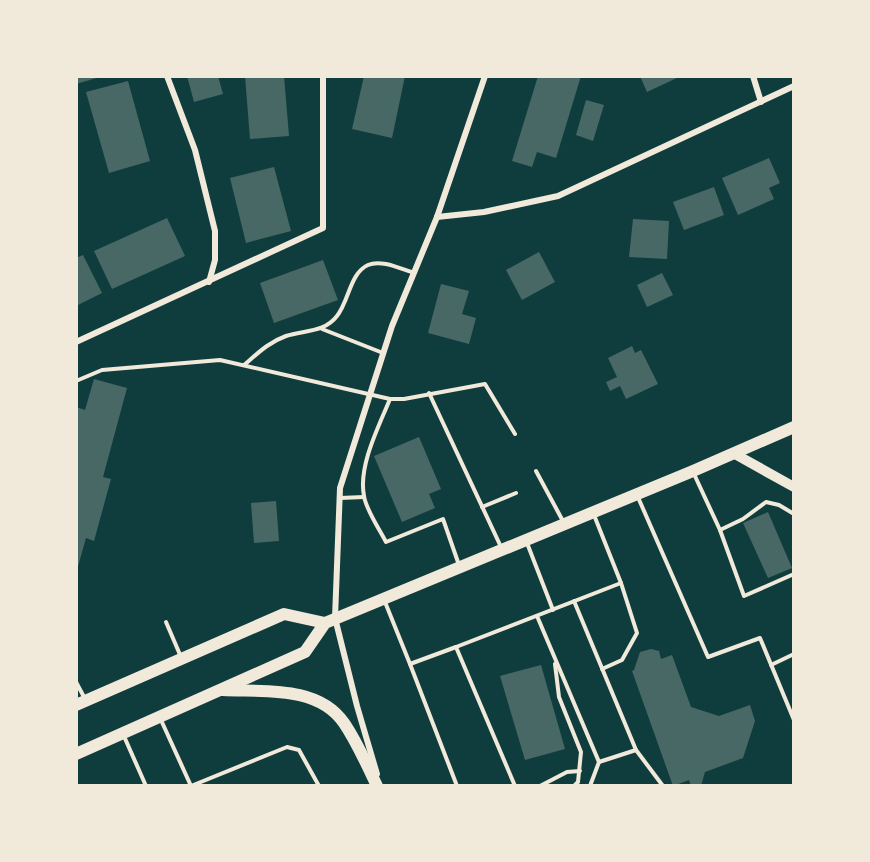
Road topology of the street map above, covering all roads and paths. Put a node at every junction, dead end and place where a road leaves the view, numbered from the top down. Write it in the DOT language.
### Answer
graph roads {
  1 [pos="167,76"];
  2 [pos="323,76"];
  3 [pos="485,76"];
  4 [pos="753,76"];
  5 [pos="794,86"];
  6 [pos="761,102"];
  7 [pos="437,217"];
  8 [pos="414,273"];
  9 [pos="209,282"];
  10 [pos="322,329"];
  11 [pos="76,342"];
  12 [pos="383,353"];
  13 [pos="244,365"];
  14 [pos="76,381"];
  15 [pos="429,393"];
  16 [pos="370,394"];
  17 [pos="390,399"];
  18 [pos="794,427"];
  19 [pos="515,434"];
  20 [pos="733,453"];
  21 [pos="536,471"];
  22 [pos="693,471"];
  23 [pos="794,487"];
  24 [pos="516,492"];
  25 [pos="637,494"];
  26 [pos="364,497"];
  27 [pos="340,498"];
  28 [pos="482,507"];
  29 [pos="593,512"];
  30 [pos="794,514"];
  31 [pos="565,524"];
  32 [pos="720,530"];
  33 [pos="526,540"];
  34 [pos="502,550"];
  35 [pos="460,567"];
  36 [pos="794,574"];
  37 [pos="621,583"];
  38 [pos="384,598"];
  39 [pos="574,601"];
  40 [pos="553,610"];
  41 [pos="537,616"];
  42 [pos="330,620"];
  43 [pos="166,622"];
  44 [pos="456,647"];
  45 [pos="794,654"];
  46 [pos="554,657"];
  47 [pos="182,659"];
  48 [pos="410,664"];
  49 [pos="771,665"];
  50 [pos="602,669"];
  51 [pos="76,682"];
  52 [pos="218,690"];
  53 [pos="81,703"];
  54 [pos="159,717"];
  55 [pos="794,720"];
  56 [pos="123,733"];
  57 [pos="636,750"];
  58 [pos="76,754"];
  59 [pos="598,762"];
  60 [pos="580,771"];
  61 [pos="146,786"];
  62 [pos="191,786"];
  63 [pos="319,786"];
  64 [pos="379,786"];
  65 [pos="458,786"];
  66 [pos="515,786"];
  67 [pos="540,786"];
  68 [pos="574,786"];
  69 [pos="590,786"];
  70 [pos="663,786"];
  1 -- 9 [label="street"];
  2 -- 9 [label="street"];
  3 -- 7 [label="street"];
  4 -- 6 [label="street"];
  5 -- 6 [label="street"];
  6 -- 7 [label="street"];
  7 -- 8 [label="street"];
  8 -- 10 [label="lane"];
  8 -- 12 [label="street"];
  9 -- 11 [label="street"];
  10 -- 12 [label="lane"];
  10 -- 13 [label="lane"];
  12 -- 16 [label="street"];
  13 -- 14 [label="lane"];
  13 -- 16 [label="lane"];
  15 -- 17 [label="lane"];
  15 -- 19 [label="lane"];
  15 -- 28 [label="lane"];
  16 -- 17 [label="lane"];
  16 -- 27 [label="street"];
  17 -- 26 [label="lane"];
  18 -- 20 [label="main road"];
  20 -- 22 [label="main road"];
  20 -- 23 [label="main road"];
  21 -- 31 [label="lane"];
  22 -- 25 [label="main road"];
  22 -- 32 [label="lane"];
  24 -- 28 [label="lane"];
  25 -- 29 [label="main road"];
  25 -- 49 [label="lane"];
  26 -- 27 [label="lane"];
  26 -- 35 [label="lane"];
  27 -- 42 [label="street"];
  28 -- 34 [label="lane"];
  29 -- 31 [label="main road"];
  29 -- 37 [label="lane"];
  30 -- 32 [label="lane"];
  31 -- 33 [label="main road"];
  32 -- 36 [label="lane"];
  33 -- 34 [label="main road"];
  33 -- 40 [label="lane"];
  34 -- 35 [label="main road"];
  35 -- 38 [label="main road"];
  37 -- 39 [label="lane"];
  37 -- 50 [label="lane"];
  38 -- 42 [label="main road"];
  38 -- 48 [label="lane"];
  39 -- 40 [label="lane"];
  39 -- 50 [label="lane"];
  40 -- 41 [label="lane"];
  41 -- 44 [label="lane"];
  41 -- 46 [label="lane"];
  42 -- 47 [label="main road"];
  42 -- 52 [label="main road"];
  42 -- 64 [label="street"];
  43 -- 47 [label="lane"];
  44 -- 48 [label="lane"];
  44 -- 66 [label="lane"];
  45 -- 49 [label="lane"];
  46 -- 59 [label="lane"];
  46 -- 60 [label="lane"];
  47 -- 53 [label="main road"];
  48 -- 65 [label="lane"];
  49 -- 55 [label="lane"];
  50 -- 57 [label="lane"];
  51 -- 53 [label="lane"];
  52 -- 54 [label="main road"];
  52 -- 64 [label="main road"];
  54 -- 56 [label="main road"];
  54 -- 62 [label="lane"];
  56 -- 58 [label="main road"];
  56 -- 61 [label="lane"];
  57 -- 59 [label="lane"];
  57 -- 70 [label="lane"];
  59 -- 69 [label="lane"];
  60 -- 67 [label="lane"];
  60 -- 68 [label="lane"];
  62 -- 63 [label="lane"];
}
